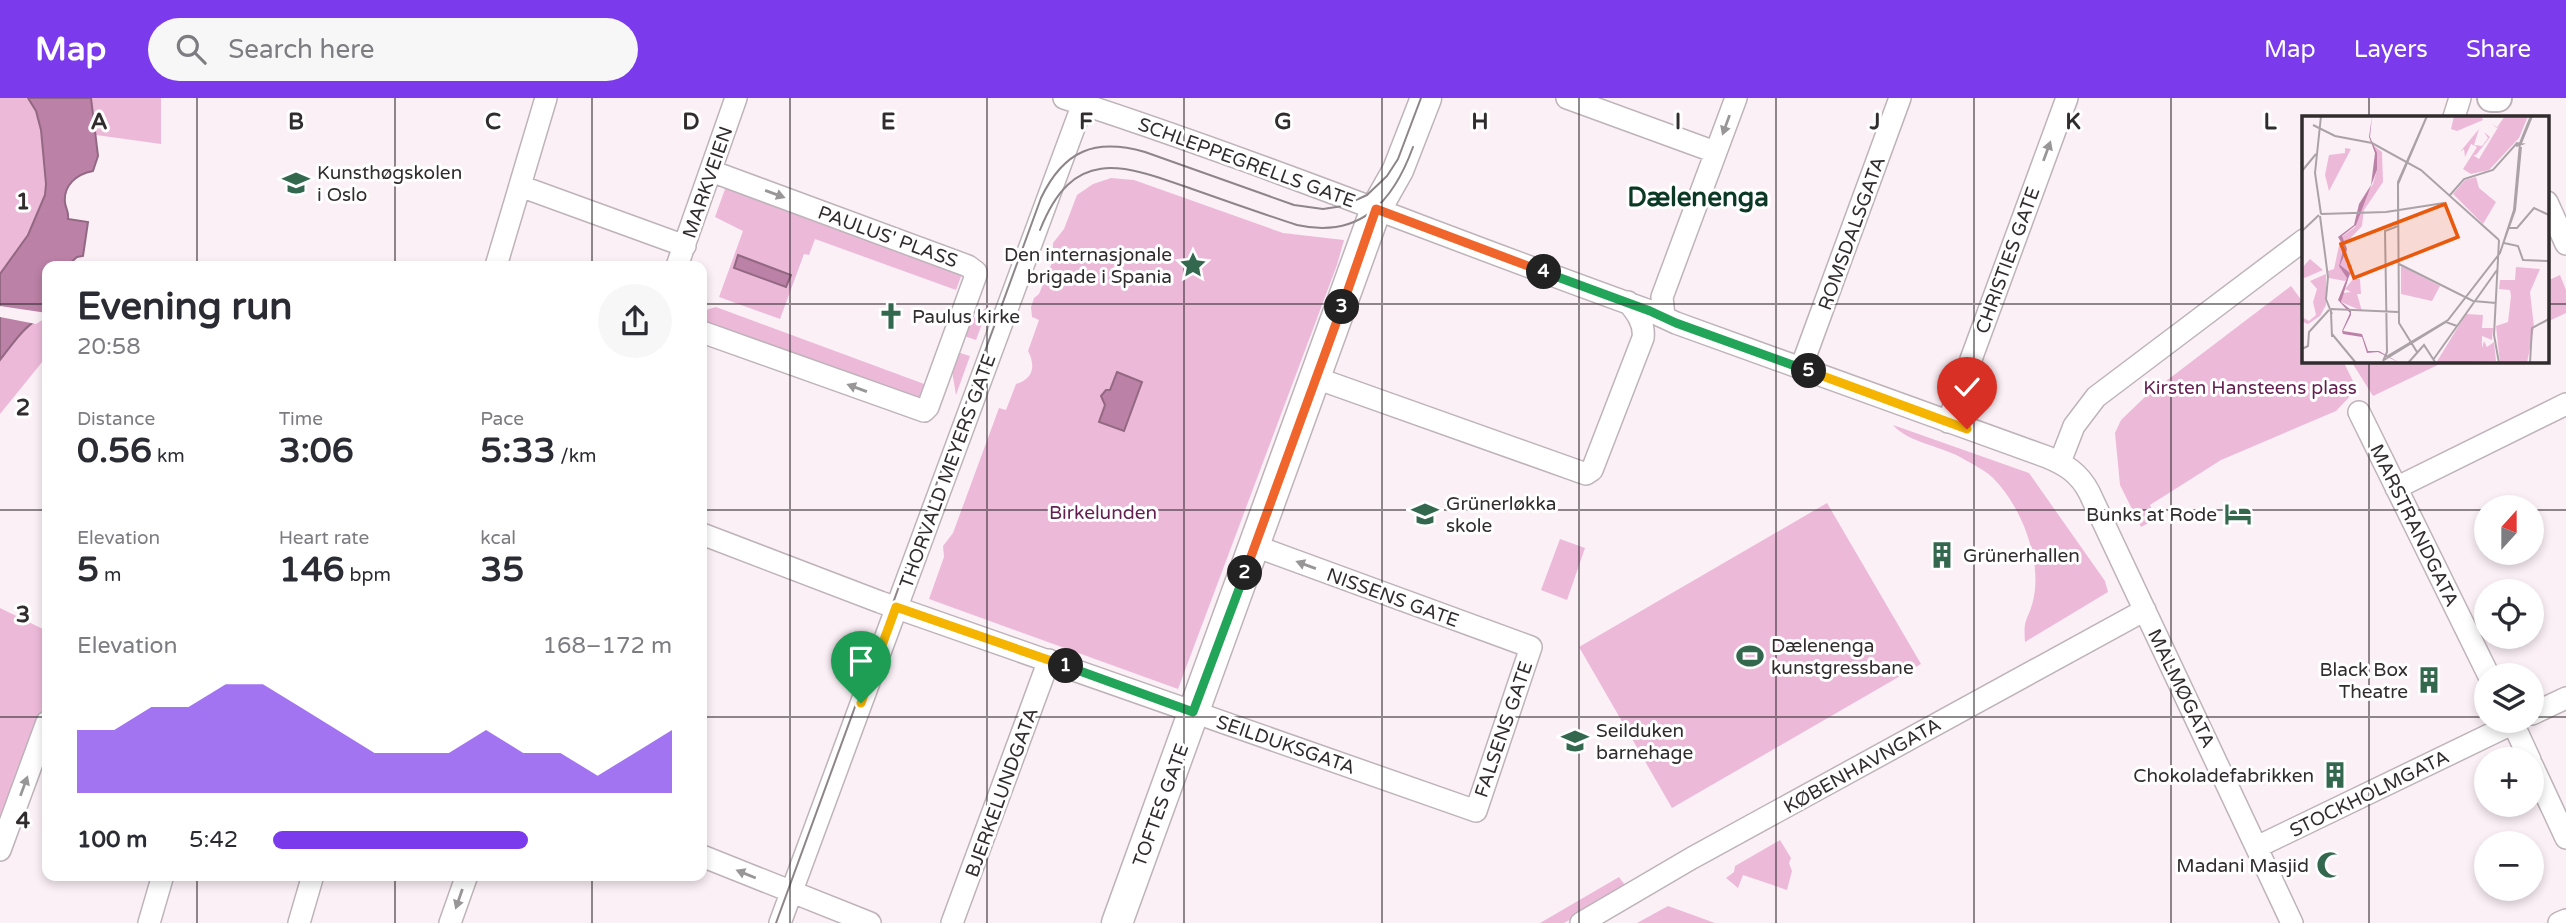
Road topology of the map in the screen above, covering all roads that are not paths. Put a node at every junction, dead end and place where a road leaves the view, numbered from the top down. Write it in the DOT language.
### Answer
graph roads {
  1 [pos="545,98"];
  2 [pos="736,98"];
  3 [pos="1426,98"];
  4 [pos="1567,98"];
  5 [pos="1736,98"];
  6 [pos="1900,98"];
  7 [pos="2067,98"];
  8 [pos="2460,98"];
  9 [pos="2491,98"];
  10 [pos="2498,98"];
  11 [pos="1077,100"];
  12 [pos="2454,116"];
  13 [pos="1715,152"];
  14 [pos="711,171"];
  15 [pos="520,186"];
  16 [pos="2548,204"];
  17 [pos="1376,209"];
  18 [pos="2302,242"];
  19 [pos="2566,244"];
  20 [pos="681,256"];
  21 [pos="498,261"];
  22 [pos="1628,302"];
  23 [pos="1664,317"];
  24 [pos="707,333"];
  25 [pos="1801,368"];
  26 [pos="1316,378"];
  27 [pos="2566,404"];
  28 [pos="2359,412"];
  29 [pos="1948,422"];
  30 [pos="2060,462"];
  31 [pos="2396,488"];
  32 [pos="707,536"];
  33 [pos="1255,545"];
  34 [pos="896,607"];
  35 [pos="2145,610"];
  36 [pos="1531,647"];
  37 [pos="1049,660"];
  38 [pos="2484,663"];
  39 [pos="2566,698"];
  40 [pos="2544,708"];
  41 [pos="1193,712"];
  42 [pos="2492,733"];
  43 [pos="42,736"];
  44 [pos="2544,791"];
  45 [pos="1476,811"];
  46 [pos="2566,838"];
  47 [pos="2257,848"];
  48 [pos="0,850"];
  49 [pos="707,858"];
  50 [pos="161,881"];
  51 [pos="311,881"];
  52 [pos="465,881"];
  53 [pos="791,892"];
  54 [pos="2566,920"];
  55 [pos="149,923"];
  56 [pos="299,923"];
  57 [pos="450,923"];
  58 [pos="780,923"];
  59 [pos="870,923"];
  60 [pos="952,923"];
  61 [pos="1117,923"];
  62 [pos="1581,923"];
  63 [pos="2292,923"];
  64 [pos="2559,923"];
  1 -- 15 [label="street"];
  2 -- 14 [label="street, MARKVEIEN"];
  3 -- 17 [label="main road, TOFTES GATE"];
  4 -- 13 [label="street"];
  5 -- 13 [label="street, one-way"];
  6 -- 25 [label="street, ROMSDALSGATA"];
  29 -- 7 [label="street, CHRISTIES GATE, one-way"];
  8 -- 12 [label="street"];
  9 -- 10 [label="street"];
  11 -- 17 [label="street, SCHLEPPEGRELLS GATE"];
  11 -- 34 [label="street, THORVALD MEYERS GATE"];
  13 -- 23 [label="street"];
  14 -- 20 [label="street, MARKVEIEN"];
  14 -- 24 [label="street, PAULUS' PLASS, one-way"];
  15 -- 20 [label="street"];
  15 -- 21 [label="street"];
  16 -- 19 [label="street"];
  17 -- 22 [label="street, SCHLEPPEGRELLS GATE"];
  17 -- 26 [label="main road, TOFTES GATE"];
  18 -- 30 [label="street"];
  22 -- 23 [label="street, SCHLEPPEGRELLS GATE"];
  22 -- 26 [label="street"];
  23 -- 25 [label="street, SCHLEPPEGRELLS GATE"];
  25 -- 29 [label="street, SCHLEPPEGRELLS GATE"];
  26 -- 33 [label="main road, TOFTES GATE"];
  27 -- 31 [label="street"];
  28 -- 31 [label="street, MARSTRANDGATA"];
  29 -- 30 [label="street, SCHLEPPEGRELLS GATE"];
  30 -- 35 [label="street, MALMØGATA"];
  31 -- 38 [label="street, MARSTRANDGATA"];
  32 -- 34 [label="street, SEILDUKSGATA"];
  36 -- 33 [label="street, NISSENS GATE, one-way"];
  33 -- 41 [label="main road, TOFTES GATE"];
  34 -- 37 [label="street, SEILDUKSGATA"];
  34 -- 53 [label="street, THORVALD MEYERS GATE"];
  35 -- 47 [label="street, MALMØGATA"];
  35 -- 62 [label="street, KØBENHAVNGATA"];
  36 -- 45 [label="street, FALSENS GATE"];
  37 -- 41 [label="street, SEILDUKSGATA"];
  37 -- 60 [label="street, BJERKELUNDGATA"];
  39 -- 40 [label="street, STOCKHOLMGATA"];
  41 -- 45 [label="street, SEILDUKSGATA"];
  41 -- 61 [label="main road, TOFTES GATE"];
  42 -- 47 [label="street, STOCKHOLMGATA"];
  48 -- 43 [label="street, one-way"];
  44 -- 46 [label="street"];
  47 -- 63 [label="street, MALMØGATA"];
  53 -- 49 [label="street, one-way"];
  50 -- 55 [label="street"];
  51 -- 56 [label="street"];
  52 -- 57 [label="street, one-way"];
  53 -- 58 [label="street, THORVALD MEYERS GATE"];
  53 -- 59 [label="street"];
  54 -- 64 [label="street"];
}
